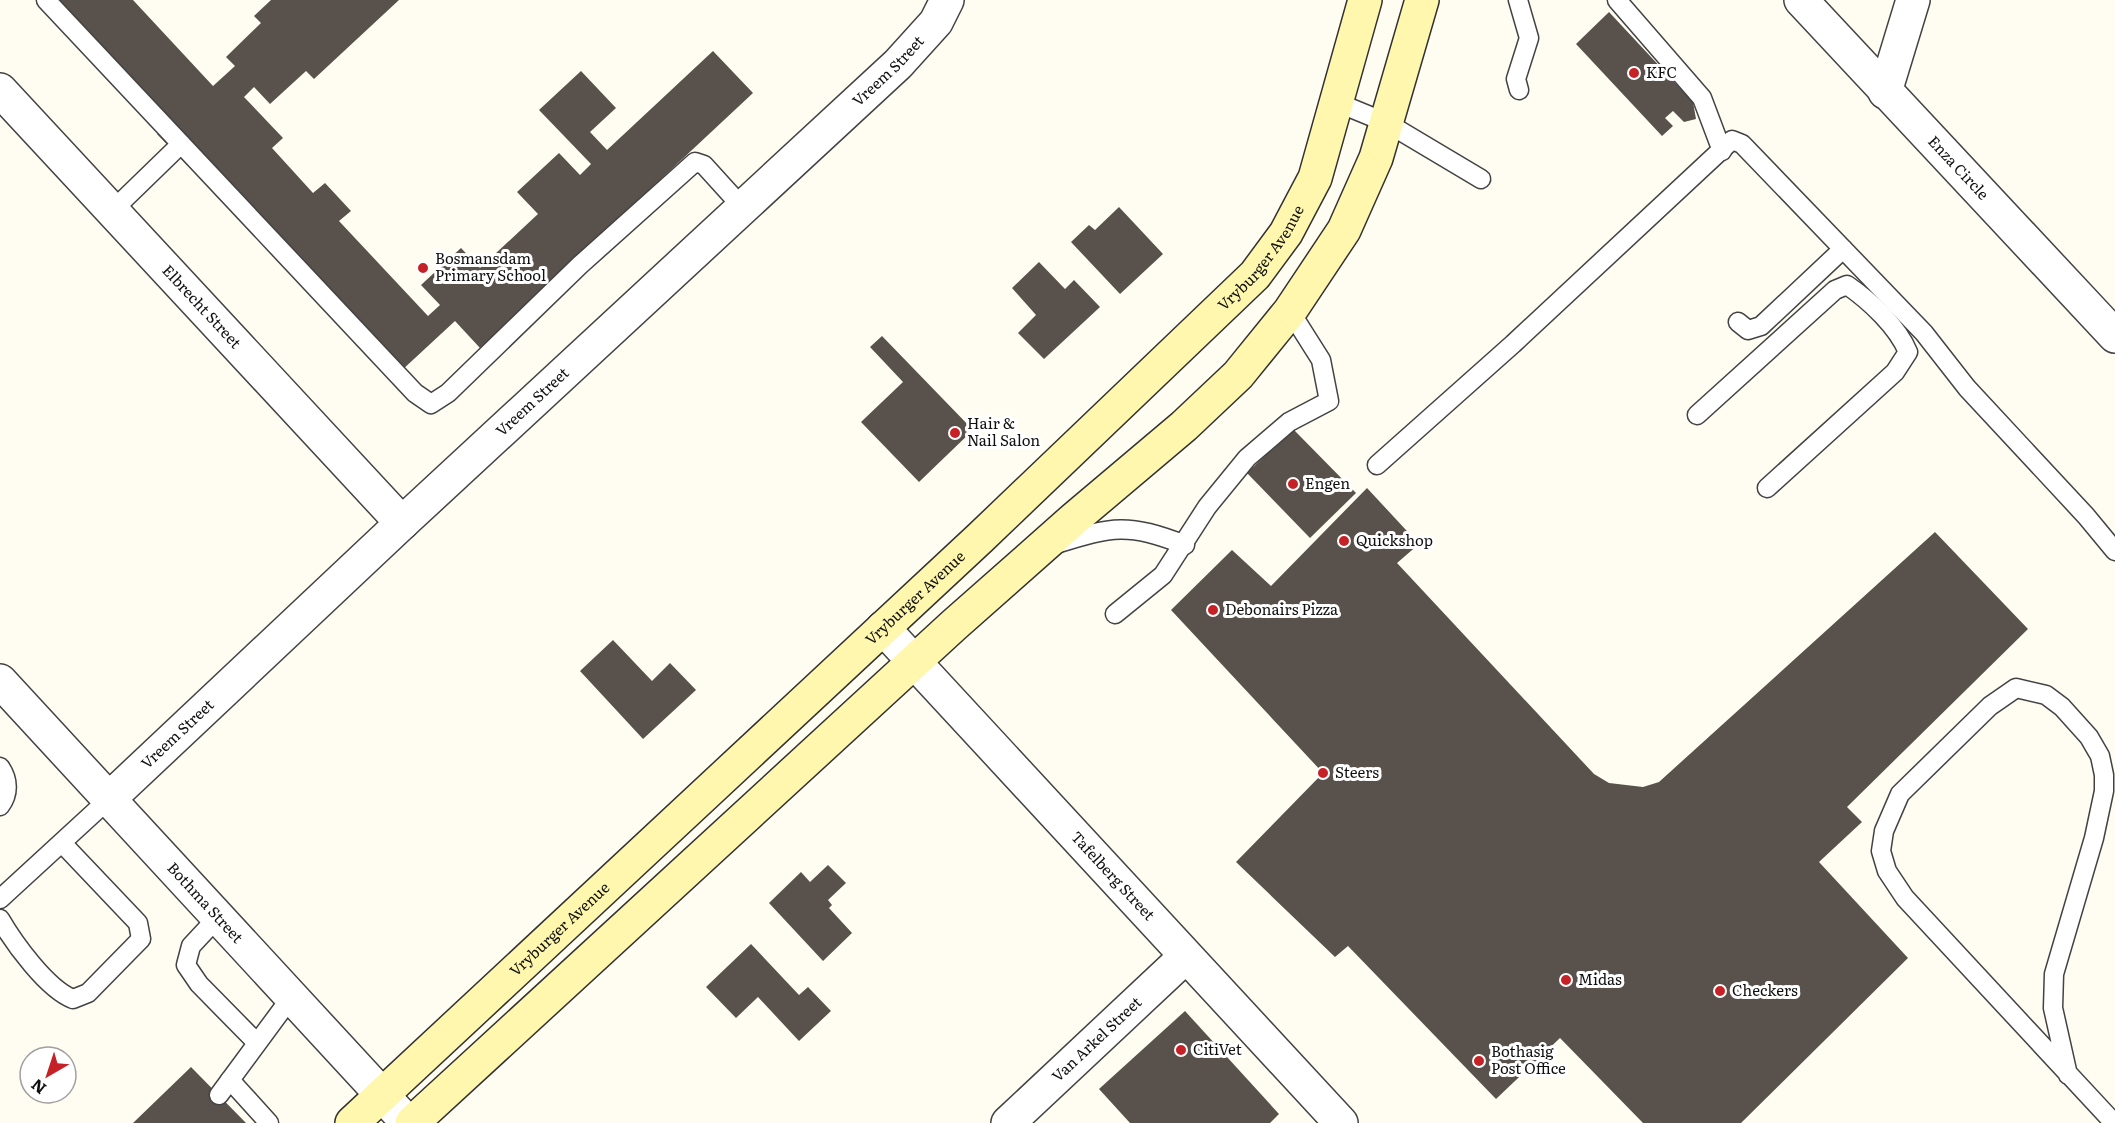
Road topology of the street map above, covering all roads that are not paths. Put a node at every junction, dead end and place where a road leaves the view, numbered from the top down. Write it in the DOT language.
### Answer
graph roads {
  1 [pos="46,0"];
  2 [pos="946,0"];
  3 [pos="1365,0"];
  4 [pos="1422,0"];
  5 [pos="1518,0"];
  6 [pos="1617,0"];
  7 [pos="1801,0"];
  8 [pos="1913,0"];
  9 [pos="0,90"];
  10 [pos="1519,90"];
  11 [pos="1885,92"];
  12 [pos="1336,102"];
  13 [pos="1387,123"];
  14 [pos="181,144"];
  15 [pos="1722,150"];
  16 [pos="1481,179"];
  17 [pos="743,208"];
  18 [pos="112,211"];
  19 [pos="1843,249"];
  20 [pos="1290,311"];
  21 [pos="1738,322"];
  22 [pos="2115,336"];
  23 [pos="1697,415"];
  24 [pos="1377,465"];
  25 [pos="1767,488"];
  26 [pos="402,523"];
  27 [pos="1185,545"];
  28 [pos="1039,550"];
  29 [pos="2115,551"];
  30 [pos="1115,614"];
  31 [pos="883,628"];
  32 [pos="915,662"];
  33 [pos="0,681"];
  34 [pos="2115,750"];
  35 [pos="2102,764"];
  36 [pos="0,767"];
  37 [pos="110,798"];
  38 [pos="0,806"];
  39 [pos="62,843"];
  40 [pos="0,899"];
  41 [pos="218,917"];
  42 [pos="0,919"];
  43 [pos="1185,957"];
  44 [pos="291,996"];
  45 [pos="255,1042"];
  46 [pos="2068,1075"];
  47 [pos="230,1080"];
  48 [pos="382,1094"];
  49 [pos="219,1095"];
  50 [pos="269,1123"];
  51 [pos="352,1123"];
  52 [pos="410,1123"];
  53 [pos="1008,1123"];
  54 [pos="1341,1123"];
  55 [pos="2114,1123"];
  1 -- 14 [label="lane"];
  2 -- 17 [label="street, Vreem Street"];
  3 -- 12 [label="street, Vryburger Avenue"];
  4 -- 13 [label="street"];
  5 -- 10 [label="lane"];
  6 -- 15 [label="lane"];
  7 -- 11 [label="street, Enza Circle"];
  8 -- 11 [label="street"];
  9 -- 18 [label="street, Elbrecht Street"];
  11 -- 22 [label="street, Enza Circle"];
  12 -- 13 [label="lane"];
  12 -- 31 [label="street, Vryburger Avenue"];
  13 -- 16 [label="lane"];
  13 -- 20 [label="street"];
  14 -- 17 [label="lane"];
  14 -- 18 [label="lane"];
  15 -- 19 [label="lane"];
  15 -- 24 [label="lane"];
  17 -- 26 [label="street, Vreem Street"];
  18 -- 26 [label="street, Elbrecht Street"];
  19 -- 21 [label="lane"];
  19 -- 29 [label="lane"];
  20 -- 27 [label="lane"];
  20 -- 28 [label="street"];
  23 -- 25 [label="lane"];
  26 -- 37 [label="street, Vreem Street"];
  27 -- 28 [label="lane"];
  27 -- 30 [label="lane"];
  28 -- 32 [label="street"];
  31 -- 32 [label="street, Tafelberg Street"];
  31 -- 48 [label="street, Vryburger Avenue"];
  32 -- 43 [label="street, Tafelberg Street"];
  32 -- 52 [label="street"];
  33 -- 37 [label="street, Bothma Street"];
  34 -- 35 [label="lane"];
  35 -- 46 [label="lane"];
  35 -- 46 [label="lane"];
  36 -- 38 [label="lane"];
  37 -- 39 [label="lane"];
  37 -- 41 [label="street, Bothma Street"];
  39 -- 40 [label="lane"];
  39 -- 42 [label="lane"];
  41 -- 44 [label="street, Bothma Street"];
  41 -- 45 [label="lane"];
  43 -- 53 [label="street, Van Arkel Street"];
  43 -- 54 [label="street, Tafelberg Street"];
  44 -- 45 [label="lane"];
  44 -- 48 [label="street, Bothma Street"];
  45 -- 47 [label="lane"];
  46 -- 55 [label="lane"];
  47 -- 49 [label="lane"];
  47 -- 50 [label="lane"];
  48 -- 51 [label="street, Vryburger Avenue"];
  48 -- 52 [label="street, Bothma Street"];
}
